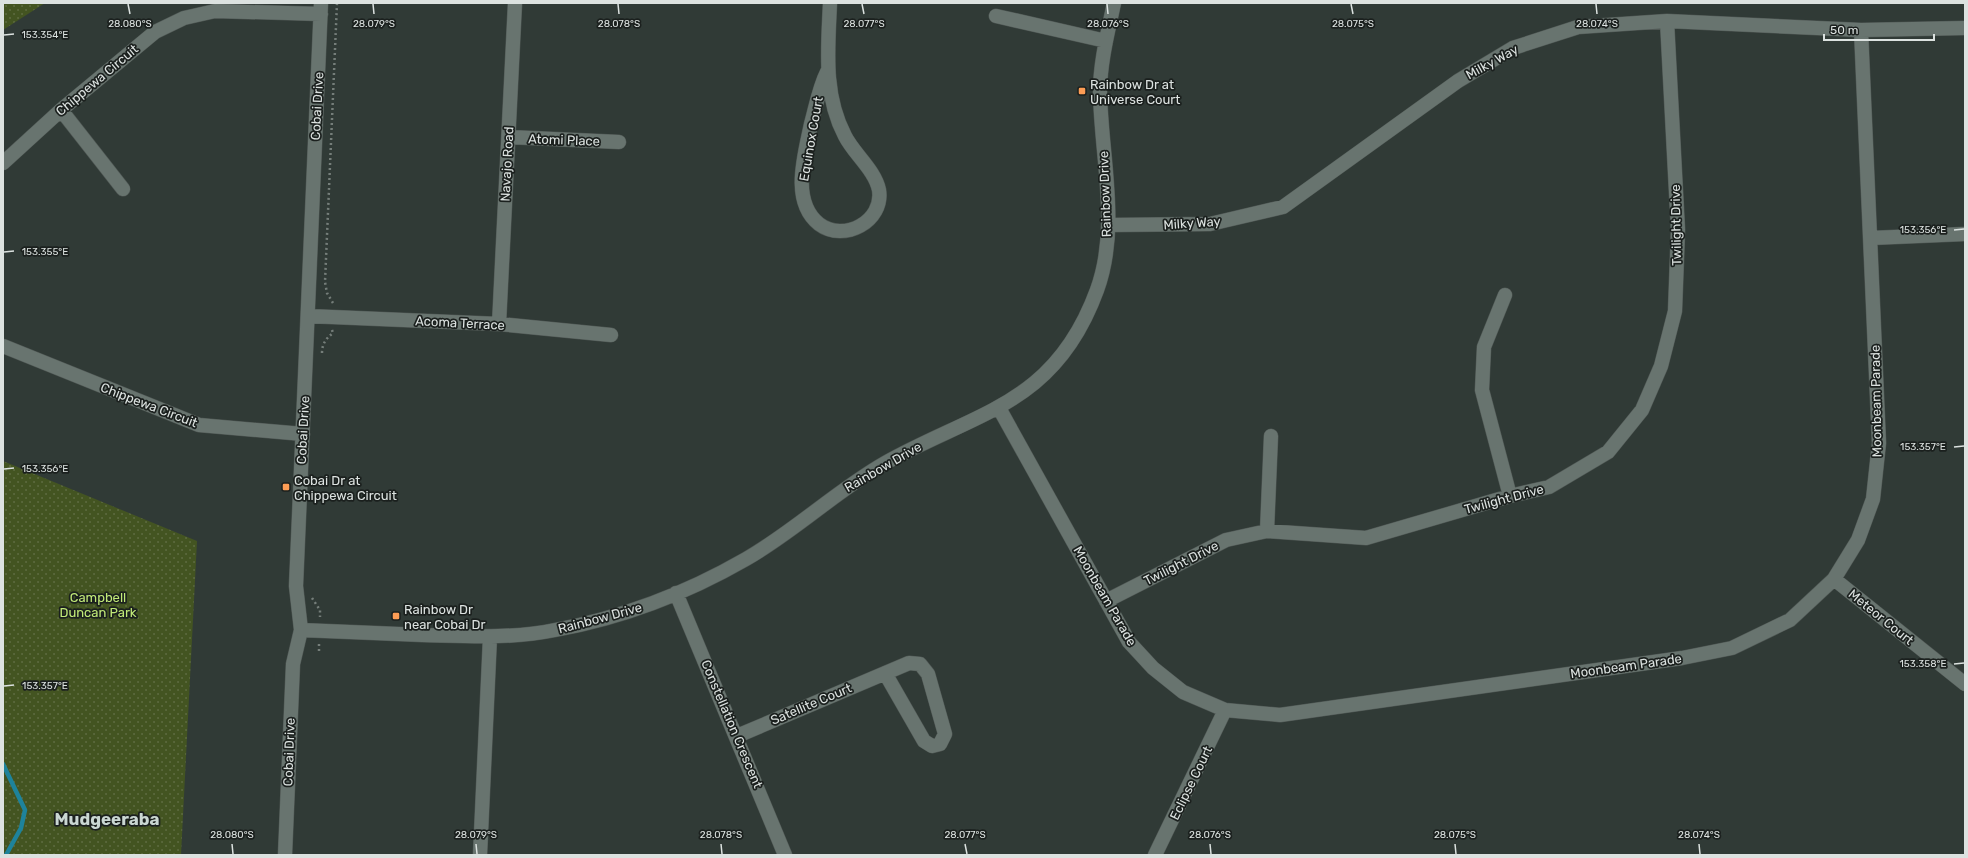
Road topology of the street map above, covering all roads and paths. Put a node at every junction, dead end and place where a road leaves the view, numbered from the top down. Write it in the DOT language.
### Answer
graph roads {
  1 [pos="515,3"];
  2 [pos="830,3"];
  3 [pos="1114,3"];
  4 [pos="321,8"];
  5 [pos="996,16"];
  6 [pos="1667,21"];
  7 [pos="1965,28"];
  8 [pos="1861,30"];
  9 [pos="1106,41"];
  10 [pos="827,72"];
  11 [pos="61,110"];
  12 [pos="509,138"];
  13 [pos="619,142"];
  14 [pos="3,163"];
  15 [pos="123,189"];
  16 [pos="1108,225"];
  17 [pos="1965,234"];
  18 [pos="1871,238"];
  19 [pos="1505,296"];
  20 [pos="308,316"];
  21 [pos="499,324"];
  22 [pos="611,335"];
  23 [pos="3,346"];
  24 [pos="999,408"];
  25 [pos="303,434"];
  26 [pos="1271,436"];
  27 [pos="1510,496"];
  28 [pos="1268,531"];
  29 [pos="1834,579"];
  30 [pos="676,593"];
  31 [pos="1106,601"];
  32 [pos="302,630"];
  33 [pos="490,637"];
  34 [pos="885,673"];
  35 [pos="1965,684"];
  36 [pos="1225,710"];
  37 [pos="737,736"];
  38 [pos="285,855"];
  39 [pos="480,855"];
  40 [pos="785,855"];
  41 [pos="1155,855"];
  1 -- 12 [label="street, Navajo Road"];
  2 -- 10 [label="street, Equinox Court"];
  3 -- 9 [label="street, Rainbow Drive"];
  4 -- 11 [label="street, Chippewa Circuit"];
  4 -- 20 [label="street, Cobai Drive"];
  5 -- 9 [label="street"];
  6 -- 8 [label="street, Milky Way"];
  6 -- 16 [label="street, Milky Way"];
  6 -- 27 [label="street, Twilight Drive"];
  7 -- 8 [label="street, Milky Way"];
  8 -- 18 [label="street, Moonbeam Parade"];
  9 -- 16 [label="street, Rainbow Drive"];
  10 -- 10 [label="street, Equinox Court"];
  11 -- 14 [label="street, Chippewa Circuit"];
  11 -- 15 [label="street"];
  12 -- 13 [label="street, Atomi Place"];
  12 -- 21 [label="street, Navajo Road"];
  16 -- 24 [label="street, Rainbow Drive"];
  17 -- 18 [label="street"];
  18 -- 29 [label="street, Moonbeam Parade"];
  19 -- 27 [label="street"];
  20 -- 21 [label="street, Acoma Terrace"];
  20 -- 25 [label="street, Cobai Drive"];
  21 -- 22 [label="street, Acoma Terrace"];
  23 -- 25 [label="street, Chippewa Circuit"];
  24 -- 30 [label="street, Rainbow Drive"];
  24 -- 31 [label="street, Moonbeam Parade"];
  25 -- 32 [label="street, Cobai Drive"];
  26 -- 28 [label="street"];
  27 -- 28 [label="street, Twilight Drive"];
  28 -- 31 [label="street, Twilight Drive"];
  29 -- 35 [label="street, Meteor Court"];
  29 -- 36 [label="street, Moonbeam Parade"];
  30 -- 33 [label="street, Rainbow Drive"];
  30 -- 37 [label="street, Constellation Crescent"];
  31 -- 36 [label="street, Moonbeam Parade"];
  32 -- 33 [label="street, Rainbow Drive"];
  32 -- 38 [label="street, Cobai Drive"];
  33 -- 39 [label="street"];
  34 -- 34 [label="street, Satellite Court"];
  34 -- 37 [label="street, Satellite Court"];
  36 -- 41 [label="street, Eclipse Court"];
  37 -- 40 [label="street, Constellation Crescent"];
}
